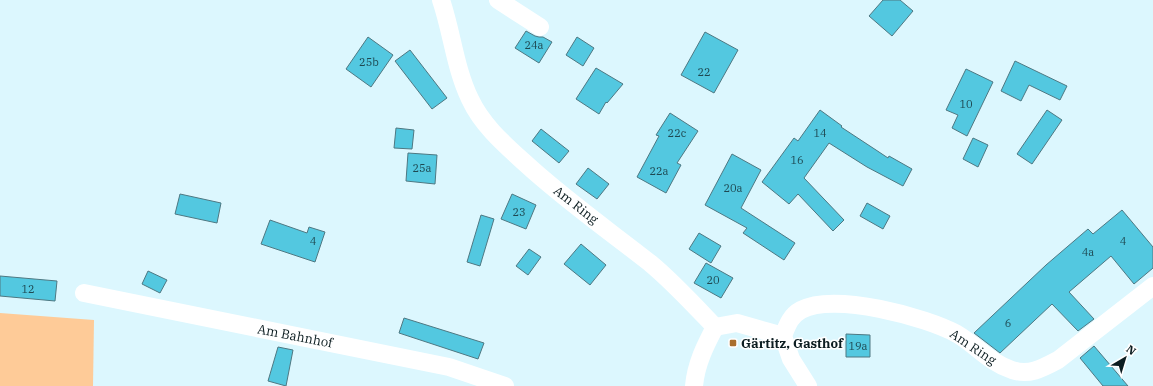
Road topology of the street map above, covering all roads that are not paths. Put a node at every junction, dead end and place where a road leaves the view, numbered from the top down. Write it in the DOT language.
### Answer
graph roads {
  1 [pos="441,0"];
  2 [pos="498,0"];
  3 [pos="540,27"];
  4 [pos="1153,286"];
  5 [pos="84,293"];
  6 [pos="715,327"];
  7 [pos="783,336"];
  8 [pos="505,386"];
  9 [pos="694,386"];
  10 [pos="808,386"];
  1 -- 6 [label="street, Am Ring"];
  2 -- 3 [label="street"];
  4 -- 7 [label="street, Am Ring"];
  5 -- 8 [label="street, Am Bahnhof"];
  6 -- 7 [label="street"];
  6 -- 9 [label="street"];
  7 -- 10 [label="street"];
}
